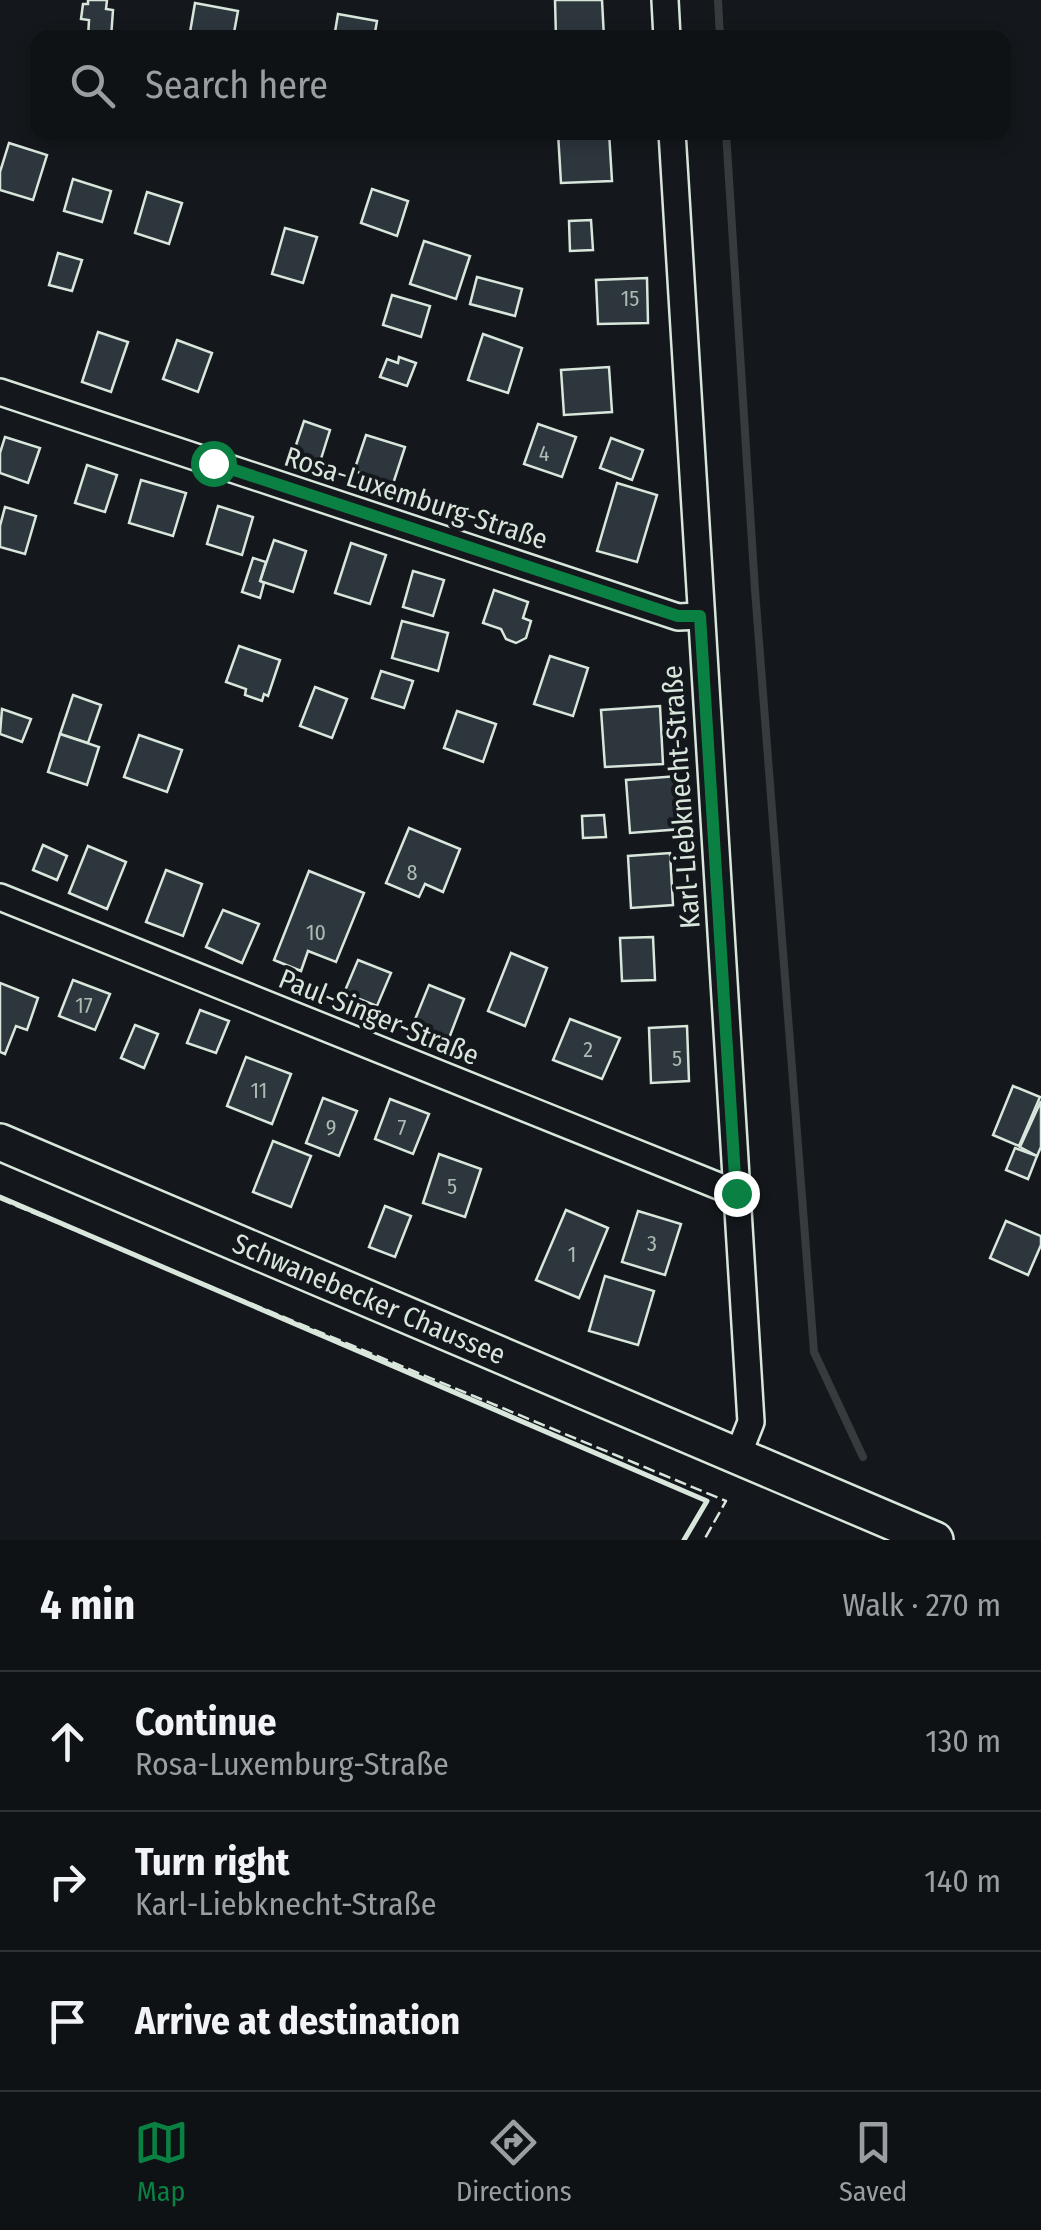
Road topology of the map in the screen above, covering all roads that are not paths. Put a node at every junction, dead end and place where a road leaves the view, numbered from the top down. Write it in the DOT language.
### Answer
graph roads {
  1 [pos="665,0"];
  2 [pos="667,30"];
  3 [pos="672,140"];
  4 [pos="0,392"];
  5 [pos="700,616"];
  6 [pos="0,897"];
  7 [pos="0,1142"];
  8 [pos="736,1193"];
  9 [pos="738,1455"];
  10 [pos="936,1540"];
  1 -- 2 [label="street"];
  3 -- 5 [label="street, Karl-Liebknecht-Straße"];
  4 -- 5 [label="street, Rosa-Luxemburg-Straße"];
  5 -- 8 [label="street, Karl-Liebknecht-Straße"];
  6 -- 8 [label="street, Paul-Singer-Straße"];
  7 -- 9 [label="main road, Schwanebecker Chaussee"];
  8 -- 9 [label="street, Karl-Liebknecht-Straße"];
  9 -- 10 [label="main road, Schwanebecker Chaussee"];
}
